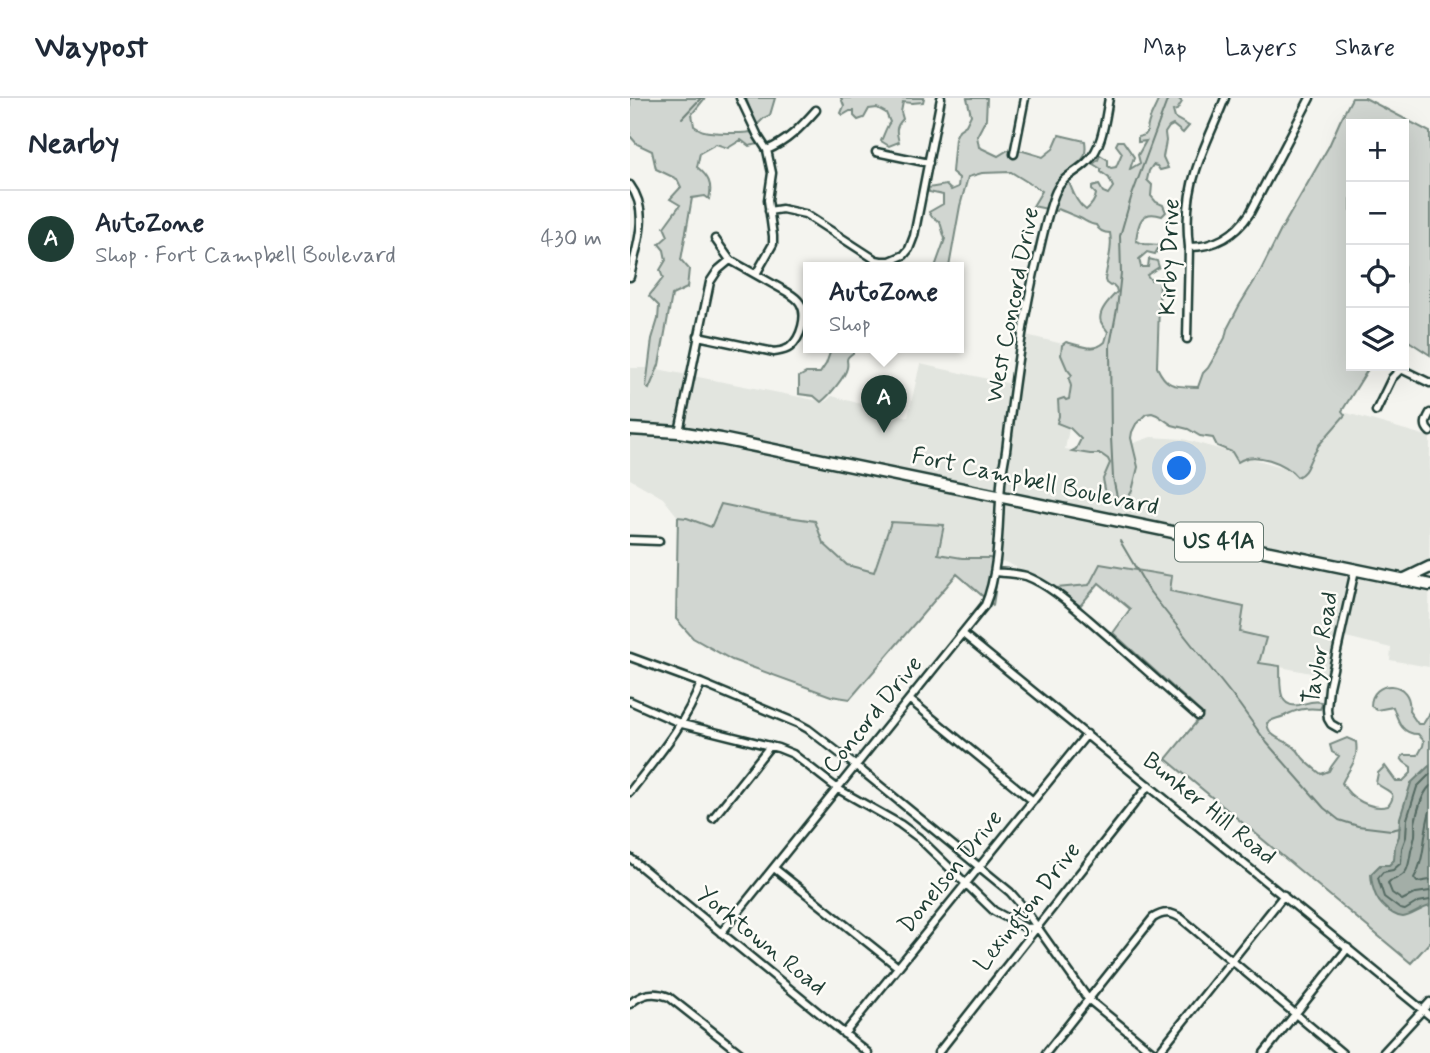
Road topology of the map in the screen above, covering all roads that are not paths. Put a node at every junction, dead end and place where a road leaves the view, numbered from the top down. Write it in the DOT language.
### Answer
graph roads {
  1 [pos="740,98"];
  2 [pos="941,98"];
  3 [pos="1025,98"];
  4 [pos="1109,98"];
  5 [pos="1225,98"];
  6 [pos="1310,98"];
  7 [pos="817,110"];
  8 [pos="767,150"];
  9 [pos="876,152"];
  10 [pos="1014,154"];
  11 [pos="929,163"];
  12 [pos="630,185"];
  13 [pos="769,211"];
  14 [pos="715,239"];
  15 [pos="634,241"];
  16 [pos="1189,247"];
  17 [pos="730,260"];
  18 [pos="756,274"];
  19 [pos="630,277"];
  20 [pos="698,336"];
  21 [pos="1187,339"];
  22 [pos="1430,383"];
  23 [pos="1376,411"];
  24 [pos="1430,413"];
  25 [pos="630,429"];
  26 [pos="679,432"];
  27 [pos="1430,432"];
  28 [pos="1000,497"];
  29 [pos="630,540"];
  30 [pos="659,541"];
  31 [pos="1430,567"];
  32 [pos="1354,569"];
  33 [pos="994,572"];
  34 [pos="1403,580"];
  35 [pos="1430,585"];
  36 [pos="963,634"];
  37 [pos="630,657"];
  38 [pos="701,683"];
  39 [pos="910,700"];
  40 [pos="630,701"];
  41 [pos="1198,716"];
  42 [pos="682,724"];
  43 [pos="1338,728"];
  44 [pos="1087,734"];
  45 [pos="770,746"];
  46 [pos="856,766"];
  47 [pos="1149,785"];
  48 [pos="838,789"];
  49 [pos="630,792"];
  50 [pos="1033,800"];
  51 [pos="712,818"];
  52 [pos="630,858"];
  53 [pos="979,867"];
  54 [pos="774,868"];
  55 [pos="966,884"];
  56 [pos="1284,895"];
  57 [pos="1037,927"];
  58 [pos="721,933"];
  59 [pos="1348,948"];
  60 [pos="1231,961"];
  61 [pos="898,967"];
  62 [pos="1088,999"];
  63 [pos="1430,1002"];
  64 [pos="630,1004"];
  65 [pos="1423,1009"];
  66 [pos="1295,1014"];
  67 [pos="1430,1016"];
  68 [pos="844,1034"];
  69 [pos="740,1053"];
  70 [pos="868,1053"];
  71 [pos="938,1053"];
  72 [pos="1046,1053"];
  73 [pos="1156,1053"];
  74 [pos="1264,1053"];
  75 [pos="1342,1053"];
  76 [pos="1383,1053"];
  1 -- 8 [label="street"];
  2 -- 11 [label="street"];
  3 -- 10 [label="street"];
  4 -- 28 [label="street, West Concord Drive"];
  5 -- 16 [label="street, Kirby Drive"];
  6 -- 16 [label="street"];
  7 -- 8 [label="street"];
  8 -- 13 [label="street"];
  9 -- 11 [label="street"];
  11 -- 13 [label="street"];
  12 -- 15 [label="street"];
  13 -- 18 [label="street"];
  14 -- 17 [label="street"];
  15 -- 19 [label="street"];
  16 -- 21 [label="street, Kirby Drive"];
  17 -- 18 [label="street"];
  17 -- 20 [label="street"];
  18 -- 20 [label="street"];
  20 -- 26 [label="street"];
  22 -- 23 [label="street"];
  24 -- 27 [label="street"];
  25 -- 26 [label="highway, Fort Campbell Boulevard / US 41A"];
  26 -- 28 [label="highway, Fort Campbell Boulevard / US 41A"];
  28 -- 32 [label="highway, Fort Campbell Boulevard / US 41A"];
  28 -- 33 [label="street, Concord Drive"];
  29 -- 30 [label="street"];
  31 -- 34 [label="highway"];
  32 -- 34 [label="highway, Fort Campbell Boulevard / US 41A"];
  32 -- 43 [label="street, Taylor Road"];
  33 -- 36 [label="street, Concord Drive"];
  33 -- 41 [label="street"];
  34 -- 35 [label="highway, Fort Campbell Boulevard / US 41A"];
  36 -- 39 [label="street, Concord Drive"];
  36 -- 44 [label="street, Bunker Hill Road"];
  37 -- 38 [label="street"];
  38 -- 42 [label="street"];
  38 -- 46 [label="street"];
  39 -- 46 [label="street, Concord Drive"];
  39 -- 50 [label="street"];
  40 -- 42 [label="street"];
  42 -- 45 [label="street"];
  42 -- 49 [label="street"];
  44 -- 47 [label="street, Bunker Hill Road"];
  44 -- 50 [label="street, Donelson Drive"];
  45 -- 48 [label="street"];
  45 -- 51 [label="street"];
  46 -- 48 [label="street, Concord Drive"];
  46 -- 53 [label="street"];
  47 -- 56 [label="street, Bunker Hill Road"];
  47 -- 57 [label="street, Lexington Drive"];
  48 -- 54 [label="street, Concord Drive"];
  48 -- 55 [label="street"];
  50 -- 53 [label="street, Donelson Drive"];
  52 -- 58 [label="street, Yorktown Road"];
  53 -- 55 [label="street, Donelson Drive"];
  53 -- 57 [label="street"];
  54 -- 58 [label="street, Concord Drive"];
  54 -- 61 [label="street"];
  55 -- 57 [label="street"];
  55 -- 61 [label="street, Donelson Drive"];
  56 -- 59 [label="street, Bunker Hill Road"];
  56 -- 60 [label="street"];
  57 -- 62 [label="street"];
  57 -- 71 [label="street, Lexington Drive"];
  58 -- 68 [label="street, Yorktown Road"];
  59 -- 65 [label="street, Bunker Hill Road"];
  59 -- 66 [label="street"];
  60 -- 62 [label="street"];
  60 -- 66 [label="street"];
  60 -- 73 [label="street"];
  61 -- 68 [label="street, Donelson Drive"];
  62 -- 72 [label="street"];
  62 -- 73 [label="street"];
  63 -- 65 [label="street"];
  64 -- 69 [label="street"];
  65 -- 67 [label="street, Bunker Hill Road"];
  65 -- 76 [label="street"];
  66 -- 74 [label="street"];
  66 -- 75 [label="street"];
  68 -- 70 [label="street, Yorktown Road"];
}
